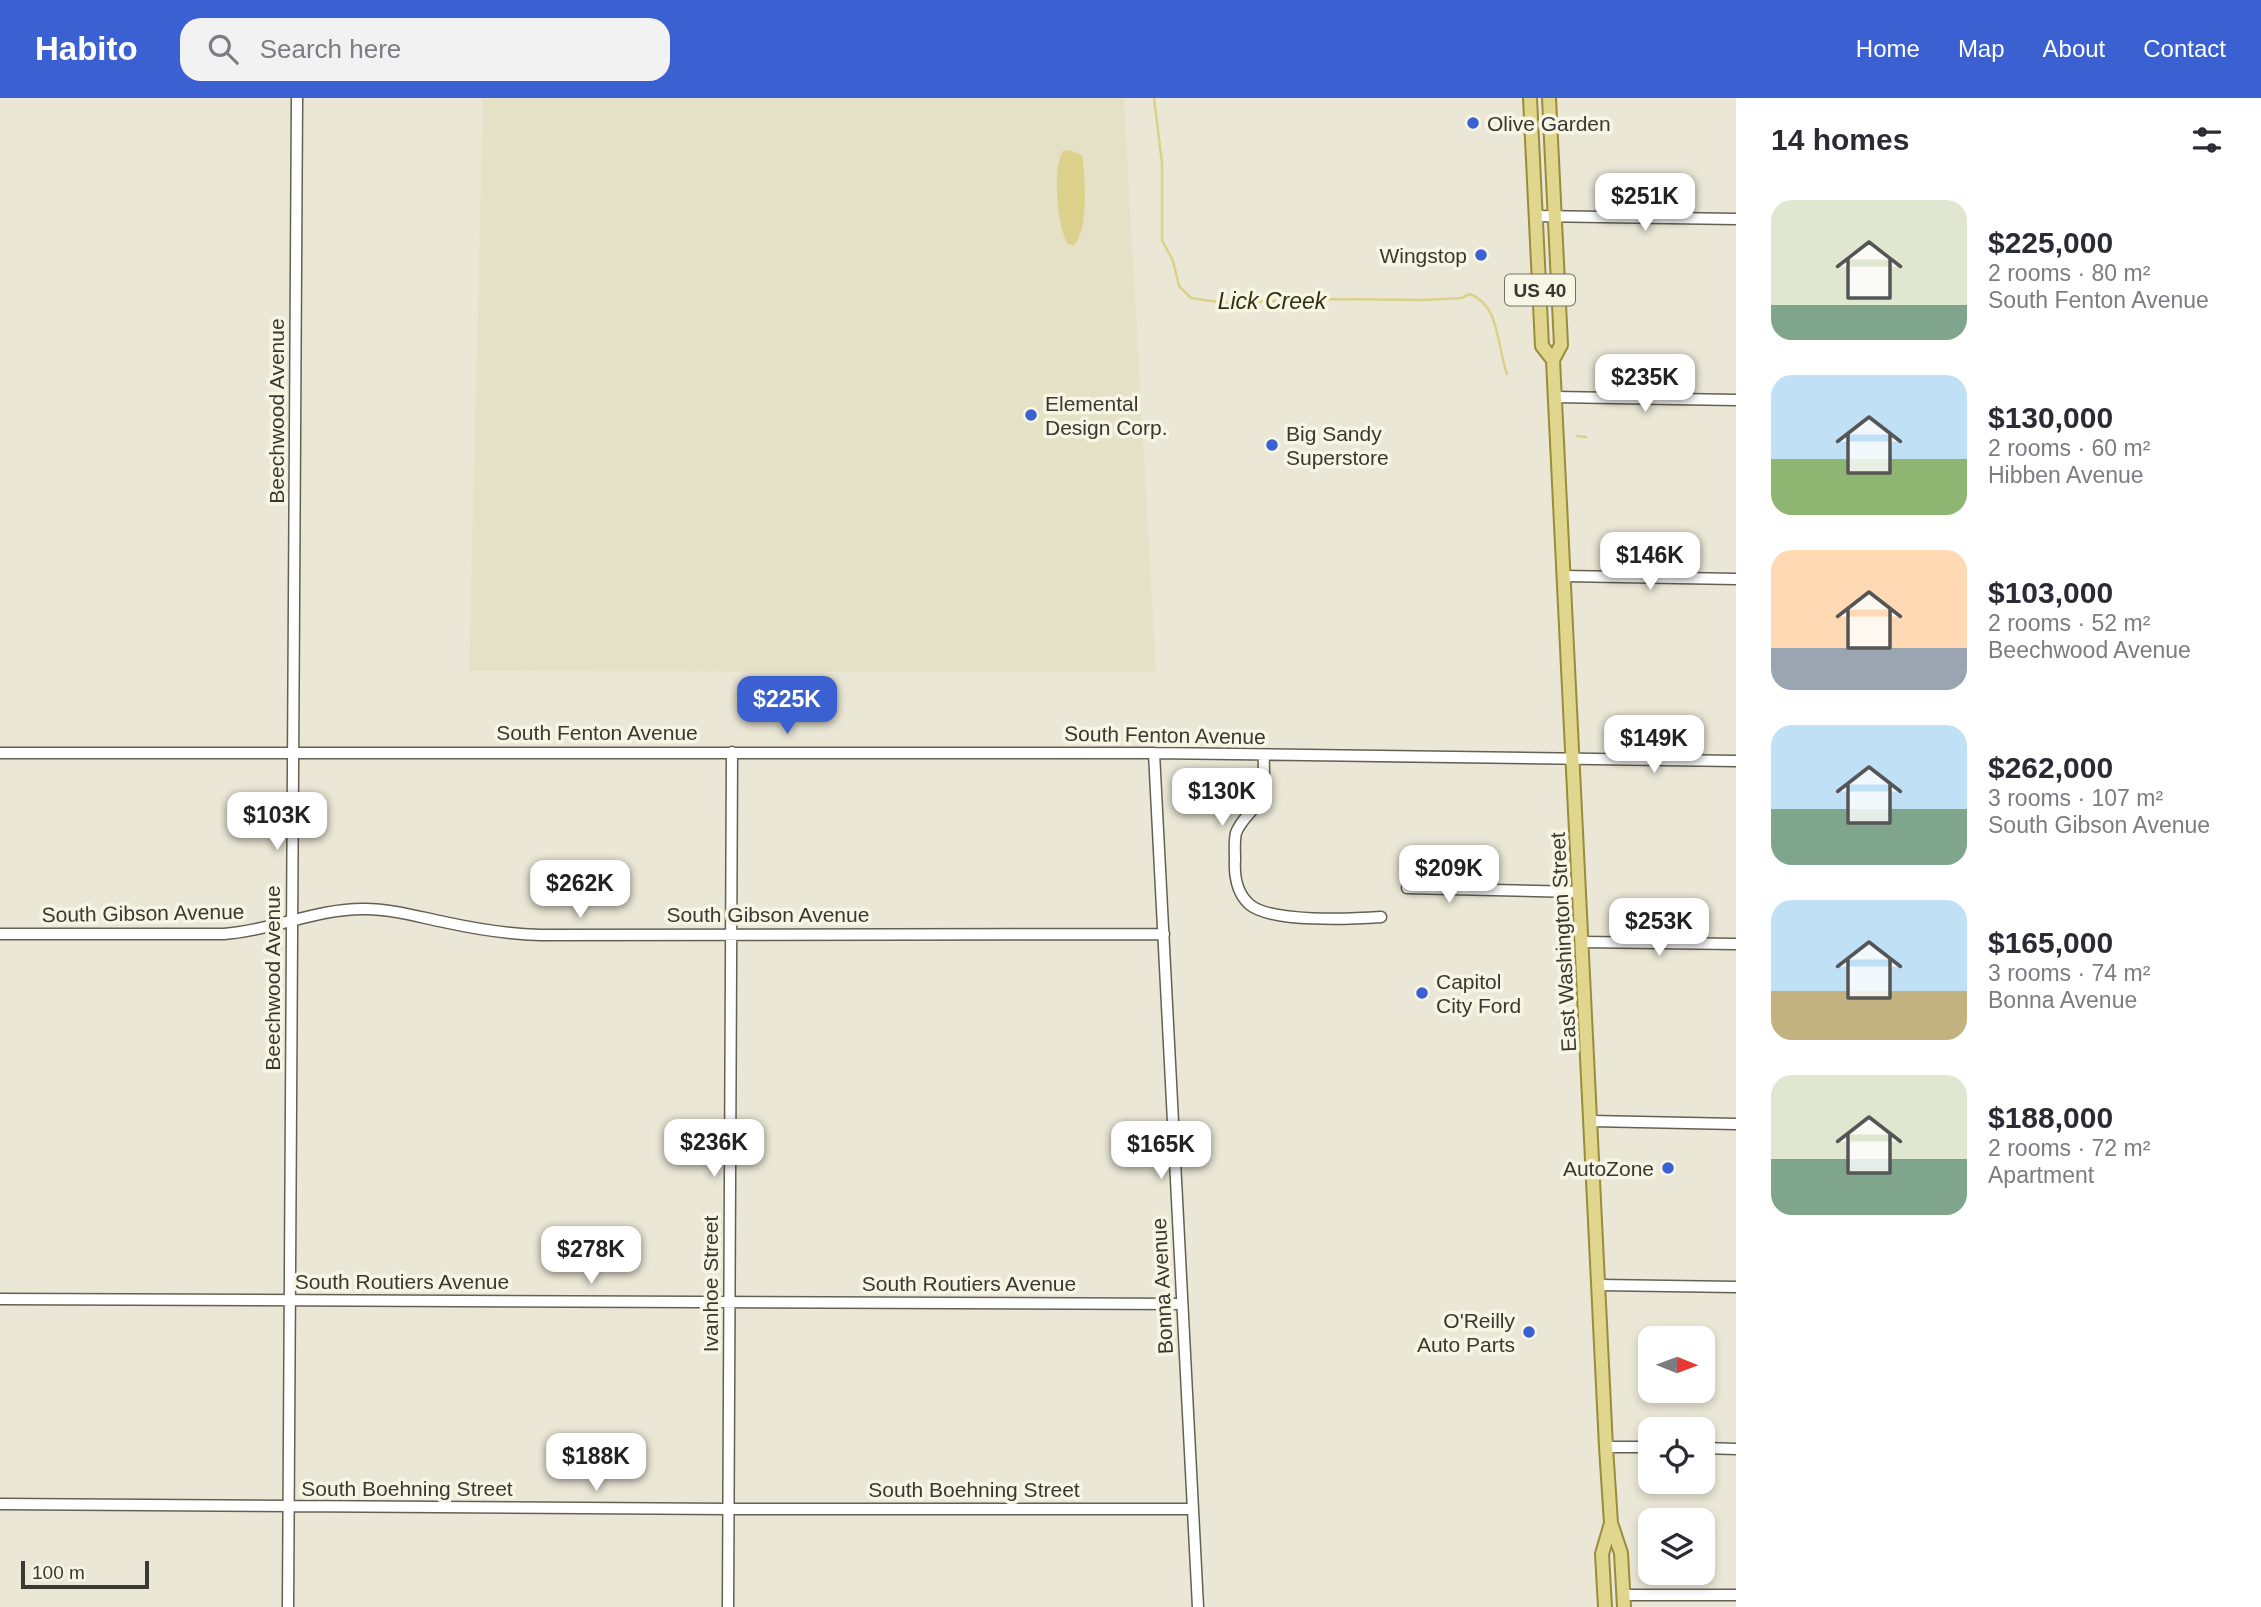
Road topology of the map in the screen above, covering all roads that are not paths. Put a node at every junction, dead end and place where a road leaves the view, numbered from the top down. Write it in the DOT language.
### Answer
graph roads {
  1 [pos="297,98"];
  2 [pos="1530,98"];
  3 [pos="1549,98"];
  4 [pos="1536,216"];
  5 [pos="1555,216"];
  6 [pos="1736,219"];
  7 [pos="1553,360"];
  8 [pos="1555,397"];
  9 [pos="1736,400"];
  10 [pos="1564,576"];
  11 [pos="1736,579"];
  12 [pos="732,751"];
  13 [pos="293,752"];
  14 [pos="0,753"];
  15 [pos="1154,753"];
  16 [pos="1264,755"];
  17 [pos="1573,758"];
  18 [pos="1736,761"];
  19 [pos="1407,888"];
  20 [pos="1579,892"];
  21 [pos="1381,917"];
  22 [pos="292,922"];
  23 [pos="731,933"];
  24 [pos="0,934"];
  25 [pos="1164,934"];
  26 [pos="1582,942"];
  27 [pos="1736,944"];
  28 [pos="1591,1121"];
  29 [pos="1736,1124"];
  30 [pos="1599,1285"];
  31 [pos="1736,1287"];
  32 [pos="0,1299"];
  33 [pos="290,1300"];
  34 [pos="729,1302"];
  35 [pos="1182,1304"];
  36 [pos="1606,1447"];
  37 [pos="1638,1447"];
  38 [pos="1715,1448"];
  39 [pos="1736,1449"];
  40 [pos="0,1504"];
  41 [pos="288,1506"];
  42 [pos="1192,1509"];
  43 [pos="728,1510"];
  44 [pos="1611,1523"];
  45 [pos="1736,1595"];
  46 [pos="1624,1601"];
  47 [pos="288,1607"];
  48 [pos="728,1607"];
  49 [pos="1198,1607"];
  50 [pos="1605,1607"];
  1 -- 13 [label="street, Beechwood Avenue"];
  2 -- 4 [label="main road, East Washington Street / US 40"];
  3 -- 5 [label="main road, East Washington Street / US 40"];
  4 -- 5 [label="street"];
  4 -- 7 [label="main road, East Washington Street / US 40"];
  5 -- 6 [label="street"];
  5 -- 7 [label="main road, East Washington Street / US 40"];
  7 -- 8 [label="main road, East Washington Street / US 40"];
  8 -- 9 [label="street"];
  8 -- 10 [label="main road, East Washington Street / US 40"];
  10 -- 11 [label="street"];
  10 -- 17 [label="main road, East Washington Street / US 40"];
  12 -- 13 [label="street, South Fenton Avenue"];
  12 -- 15 [label="street, South Fenton Avenue"];
  12 -- 23 [label="street, Ivanhoe Street"];
  13 -- 14 [label="street, South Fenton Avenue"];
  13 -- 22 [label="street, Beechwood Avenue"];
  15 -- 16 [label="street, South Fenton Avenue"];
  15 -- 25 [label="street, Bonna Avenue"];
  16 -- 17 [label="street, South Fenton Avenue"];
  16 -- 21 [label="street"];
  17 -- 18 [label="street, South Fenton Avenue"];
  17 -- 20 [label="main road, East Washington Street / US 40"];
  19 -- 20 [label="street"];
  20 -- 26 [label="main road, East Washington Street / US 40"];
  22 -- 23 [label="street, South Gibson Avenue"];
  22 -- 24 [label="street, South Gibson Avenue"];
  22 -- 33 [label="street, Beechwood Avenue"];
  23 -- 25 [label="street, South Gibson Avenue"];
  23 -- 34 [label="street, Ivanhoe Street"];
  25 -- 35 [label="street, Bonna Avenue"];
  26 -- 27 [label="street"];
  26 -- 28 [label="main road, East Washington Street / US 40"];
  28 -- 29 [label="street"];
  28 -- 30 [label="main road, East Washington Street / US 40"];
  30 -- 31 [label="street"];
  30 -- 36 [label="main road, East Washington Street / US 40"];
  32 -- 33 [label="street, South Routiers Avenue"];
  33 -- 34 [label="street, South Routiers Avenue"];
  33 -- 41 [label="street, Beechwood Avenue"];
  34 -- 35 [label="street, South Routiers Avenue"];
  34 -- 43 [label="street, Ivanhoe Street"];
  35 -- 42 [label="street, Bonna Avenue"];
  36 -- 37 [label="street"];
  36 -- 44 [label="main road, East Washington Street / US 40"];
  38 -- 39 [label="street"];
  40 -- 41 [label="street, South Boehning Street"];
  41 -- 43 [label="street, South Boehning Street"];
  41 -- 47 [label="street, Beechwood Avenue"];
  42 -- 43 [label="street, South Boehning Street"];
  42 -- 49 [label="street, Bonna Avenue"];
  43 -- 48 [label="street, Ivanhoe Street"];
  44 -- 46 [label="main road, East Washington Street / US 40"];
  44 -- 50 [label="main road, East Washington Street / US 40"];
  45 -- 46 [label="street"];
}
